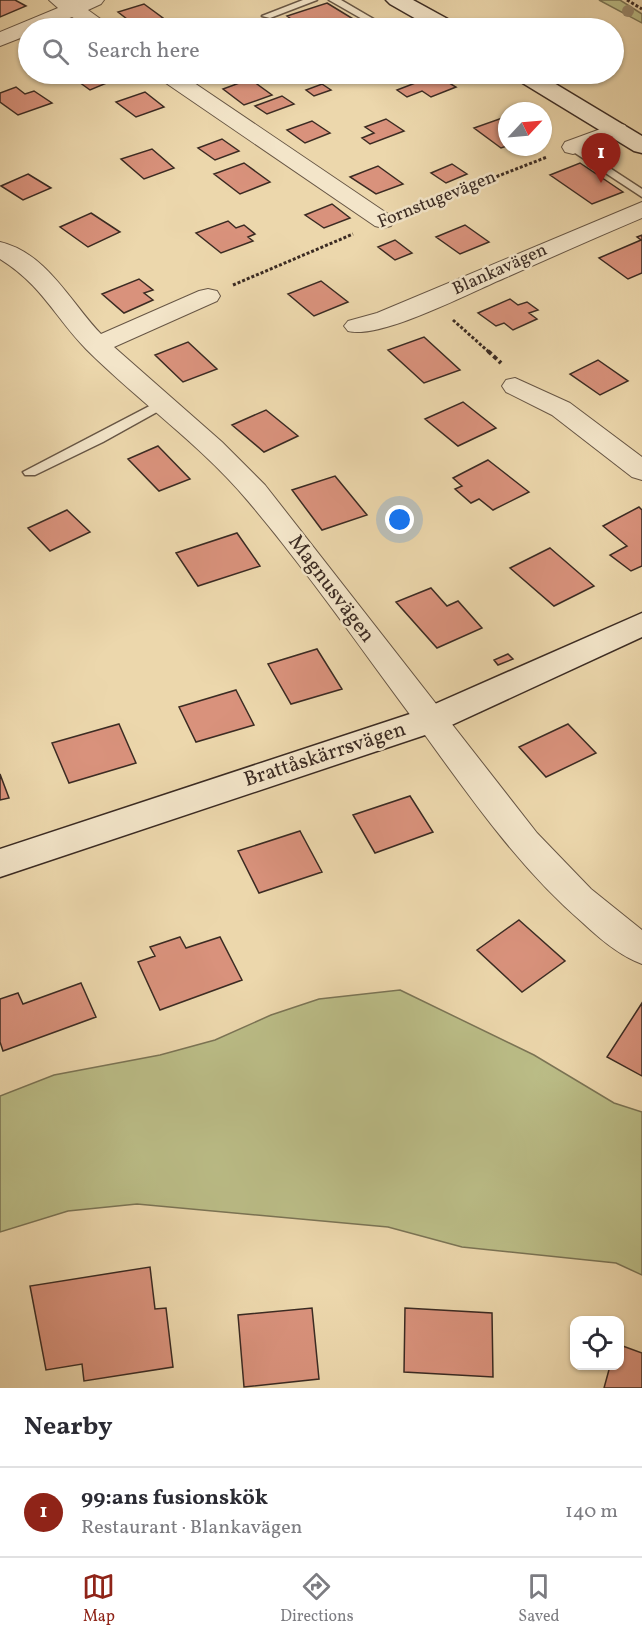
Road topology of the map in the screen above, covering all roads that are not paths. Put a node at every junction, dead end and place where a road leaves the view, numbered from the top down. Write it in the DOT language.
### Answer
graph roads {
  1 [pos="94,0"];
  2 [pos="312,0"];
  3 [pos="334,0"];
  4 [pos="397,0"];
  5 [pos="66,4"];
  6 [pos="267,16"];
  7 [pos="40,18"];
  8 [pos="88,18"];
  9 [pos="366,18"];
  10 [pos="429,18"];
  11 [pos="18,30"];
  12 [pos="0,40"];
  13 [pos="183,84"];
  14 [pos="541,84"];
  15 [pos="617,130"];
  16 [pos="642,146"];
  17 [pos="573,147"];
  18 [pos="642,194"];
  19 [pos="642,209"];
  20 [pos="359,232"];
  21 [pos="0,249"];
  22 [pos="207,296"];
  23 [pos="357,326"];
  24 [pos="97,345"];
  25 [pos="514,386"];
  26 [pos="161,404"];
  27 [pos="642,471"];
  28 [pos="30,472"];
  29 [pos="642,624"];
  30 [pos="431,720"];
  31 [pos="0,863"];
  32 [pos="642,948"];
  1 -- 5 [label="street"];
  2 -- 6 [label="lane"];
  3 -- 9 [label="lane"];
  4 -- 10 [label="street"];
  5 -- 7 [label="street"];
  5 -- 8 [label="street"];
  11 -- 12 [label="street"];
  13 -- 20 [label="street, Fornstugevägen"];
  14 -- 15 [label="street"];
  15 -- 16 [label="street"];
  15 -- 17 [label="street"];
  17 -- 18 [label="lane"];
  19 -- 23 [label="street, Blankavägen"];
  21 -- 24 [label="street, Magnusvägen"];
  22 -- 24 [label="street"];
  24 -- 26 [label="street, Magnusvägen"];
  25 -- 27 [label="street"];
  26 -- 28 [label="lane"];
  26 -- 30 [label="street, Magnusvägen"];
  29 -- 30 [label="street, Brattåskärrsvägen"];
  30 -- 31 [label="street, Brattåskärrsvägen"];
  30 -- 32 [label="street, Magnusvägen"];
}
